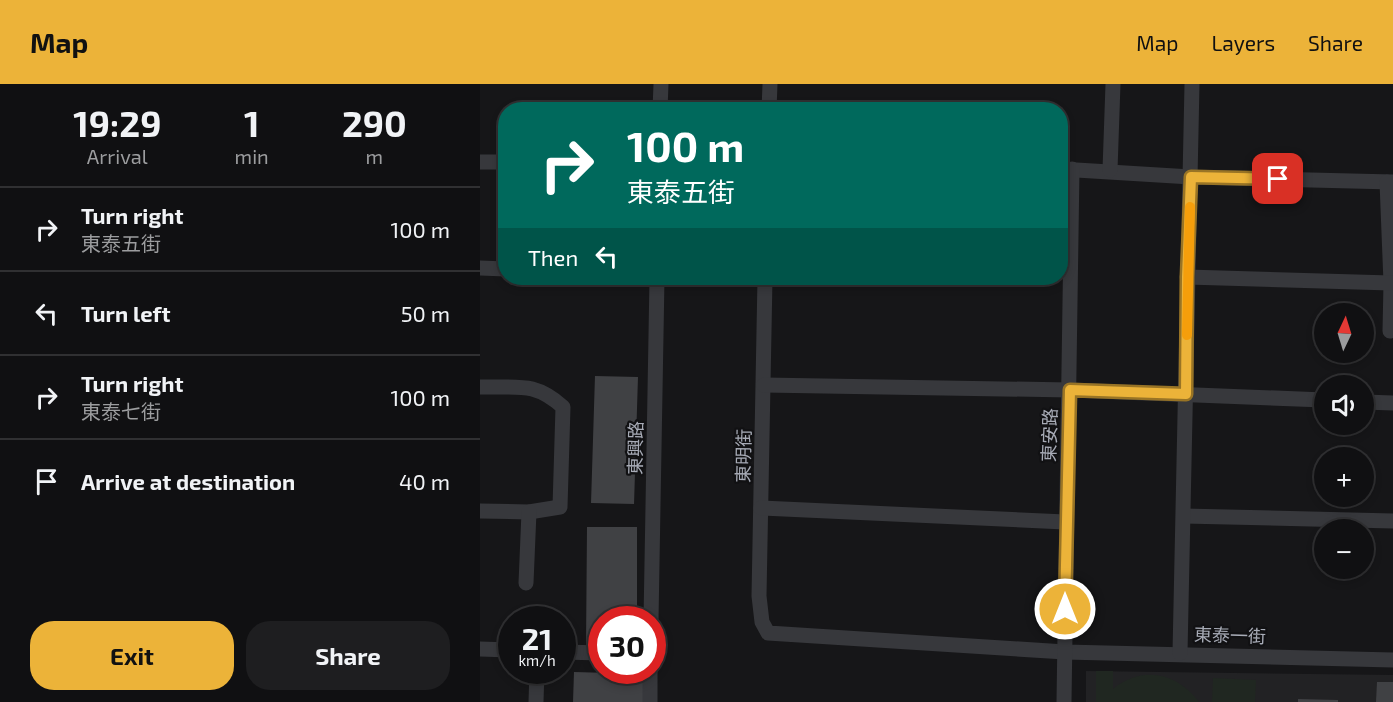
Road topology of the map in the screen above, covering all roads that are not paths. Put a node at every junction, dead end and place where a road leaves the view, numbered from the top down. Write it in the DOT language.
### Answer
graph roads {
  1 [pos="661,84"];
  2 [pos="770,84"];
  3 [pos="1113,84"];
  4 [pos="1192,84"];
  5 [pos="660,102"];
  6 [pos="769,102"];
  7 [pos="480,162"];
  8 [pos="498,162"];
  9 [pos="1068,169"];
  10 [pos="1110,170"];
  11 [pos="1191,177"];
  12 [pos="1390,182"];
  13 [pos="480,268"];
  14 [pos="498,269"];
  15 [pos="1187,277"];
  16 [pos="1391,283"];
  17 [pos="657,285"];
  18 [pos="765,285"];
  19 [pos="1065,285"];
  20 [pos="1390,331"];
  21 [pos="764,385"];
  22 [pos="480,387"];
  23 [pos="1070,390"];
  24 [pos="1186,394"];
  25 [pos="1314,400"];
  26 [pos="1374,402"];
  27 [pos="1393,403"];
  28 [pos="761,508"];
  29 [pos="480,511"];
  30 [pos="529,512"];
  31 [pos="1184,516"];
  32 [pos="1393,521"];
  33 [pos="1065,522"];
  34 [pos="526,583"];
  35 [pos="651,606"];
  36 [pos="768,633"];
  37 [pos="480,649"];
  38 [pos="498,650"];
  39 [pos="1065,652"];
  40 [pos="1180,653"];
  41 [pos="1393,660"];
  42 [pos="537,684"];
  43 [pos="650,684"];
  44 [pos="536,702"];
  45 [pos="650,702"];
  46 [pos="1064,702"];
  1 -- 5 [label="street"];
  2 -- 6 [label="street"];
  3 -- 10 [label="street"];
  4 -- 11 [label="street"];
  7 -- 8 [label="street"];
  9 -- 10 [label="street"];
  10 -- 11 [label="street"];
  11 -- 12 [label="street"];
  11 -- 15 [label="street"];
  12 -- 16 [label="street"];
  13 -- 14 [label="street"];
  15 -- 16 [label="street"];
  15 -- 24 [label="street"];
  16 -- 20 [label="street"];
  17 -- 35 [label="street, 東興路"];
  18 -- 21 [label="street, 東明街"];
  19 -- 23 [label="street, 東安路"];
  21 -- 23 [label="street"];
  21 -- 28 [label="street, 東明街"];
  22 -- 30 [label="street"];
  23 -- 24 [label="street"];
  23 -- 33 [label="street, 東安路"];
  24 -- 25 [label="street"];
  24 -- 31 [label="street"];
  26 -- 27 [label="street"];
  28 -- 33 [label="street"];
  28 -- 36 [label="street, 東明街"];
  29 -- 30 [label="street"];
  30 -- 34 [label="street"];
  31 -- 32 [label="street"];
  31 -- 40 [label="street"];
  33 -- 39 [label="street, 東安路"];
  36 -- 39 [label="street, 東泰一街"];
  37 -- 38 [label="street"];
  39 -- 40 [label="street, 東泰一街"];
  39 -- 46 [label="street, 東安路"];
  40 -- 41 [label="street, 東泰一街"];
  42 -- 44 [label="street"];
  43 -- 45 [label="street"];
}
